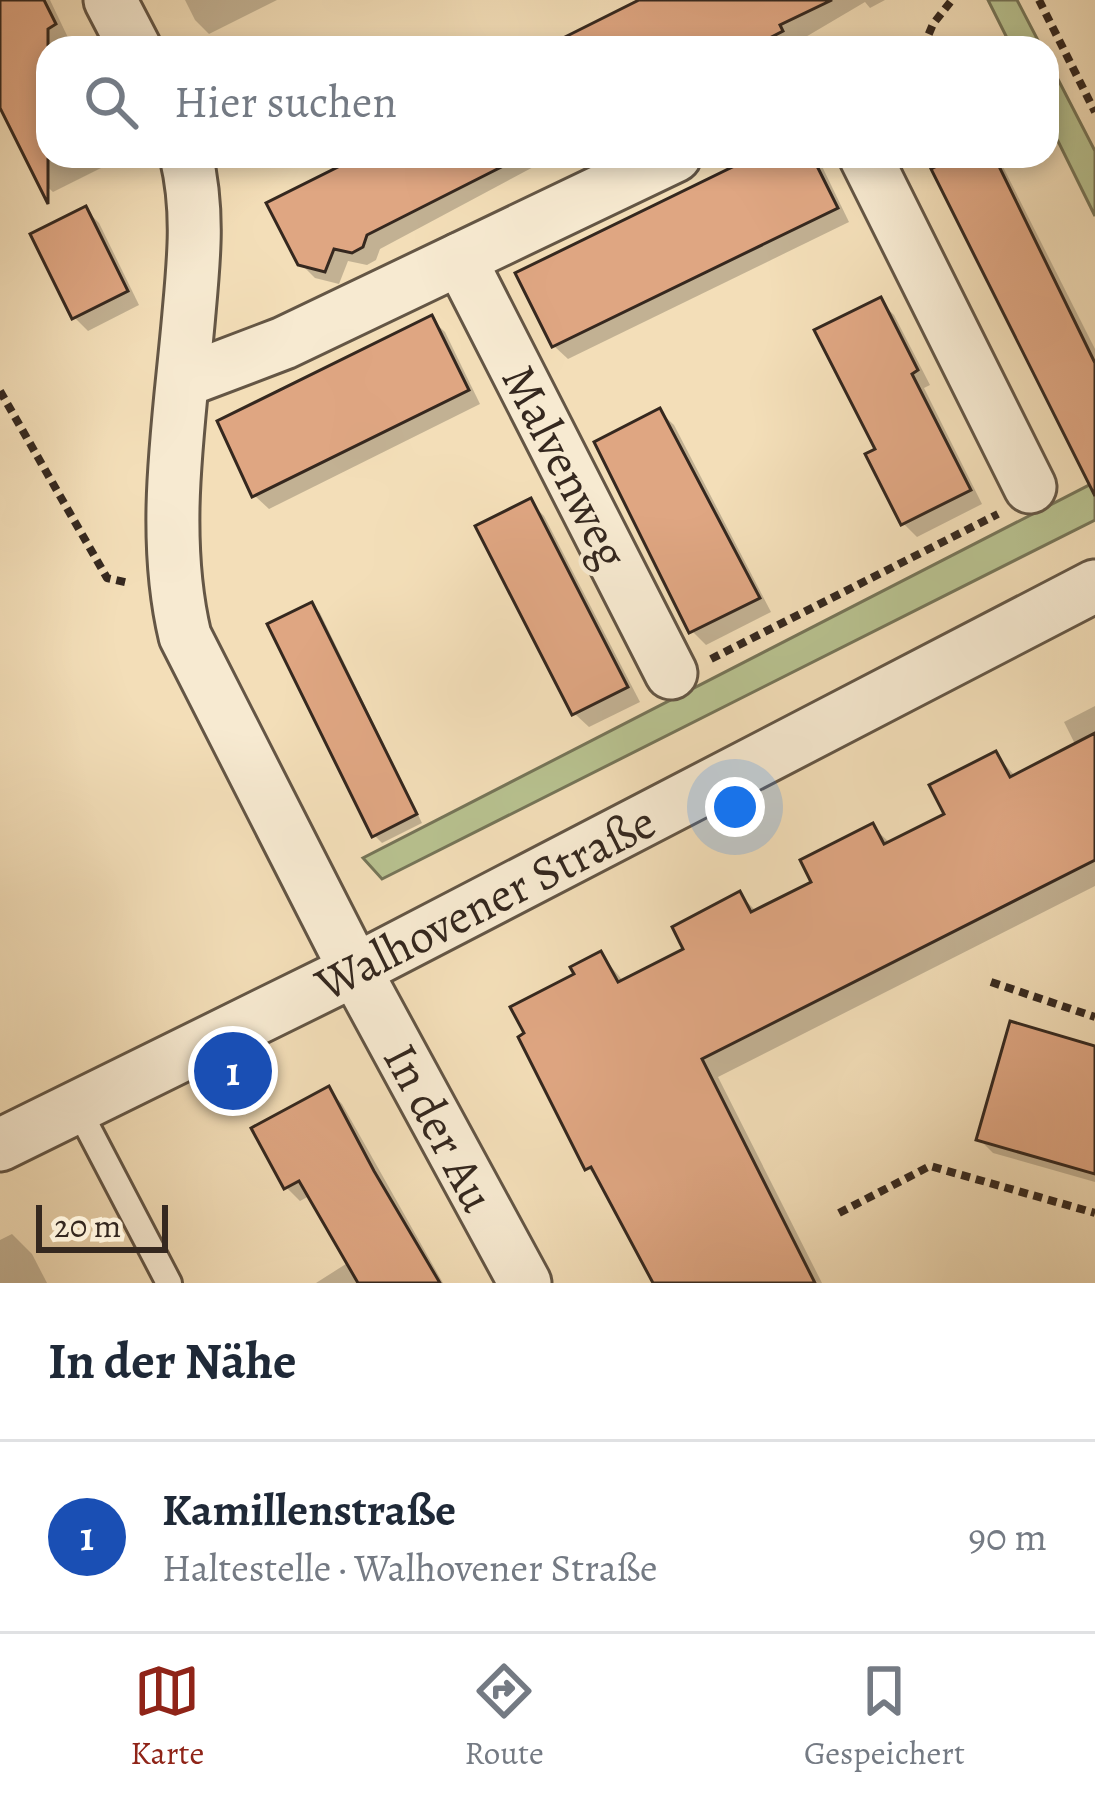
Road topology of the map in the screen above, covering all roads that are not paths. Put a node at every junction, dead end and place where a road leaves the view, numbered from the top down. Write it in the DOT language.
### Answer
graph roads {
  1 [pos="110,0"];
  2 [pos="129,36"];
  3 [pos="189,168"];
  4 [pos="649,168"];
  5 [pos="871,168"];
  6 [pos="460,260"];
  7 [pos="184,381"];
  8 [pos="1030,487"];
  9 [pos="1095,586"];
  10 [pos="671,673"];
  11 [pos="355,970"];
  12 [pos="77,1107"];
  13 [pos="0,1145"];
  14 [pos="169,1283"];
  15 [pos="524,1283"];
  1 -- 2 [label="street"];
  3 -- 7 [label="street, In der Au"];
  4 -- 6 [label="street"];
  5 -- 8 [label="street"];
  6 -- 7 [label="street"];
  6 -- 10 [label="street, Malvenweg"];
  7 -- 11 [label="street, In der Au"];
  9 -- 11 [label="street, Walhovener Straße"];
  11 -- 12 [label="street, Walhovener Straße"];
  11 -- 15 [label="street, In der Au"];
  12 -- 13 [label="street, Walhovener Straße"];
  12 -- 14 [label="lane"];
}
